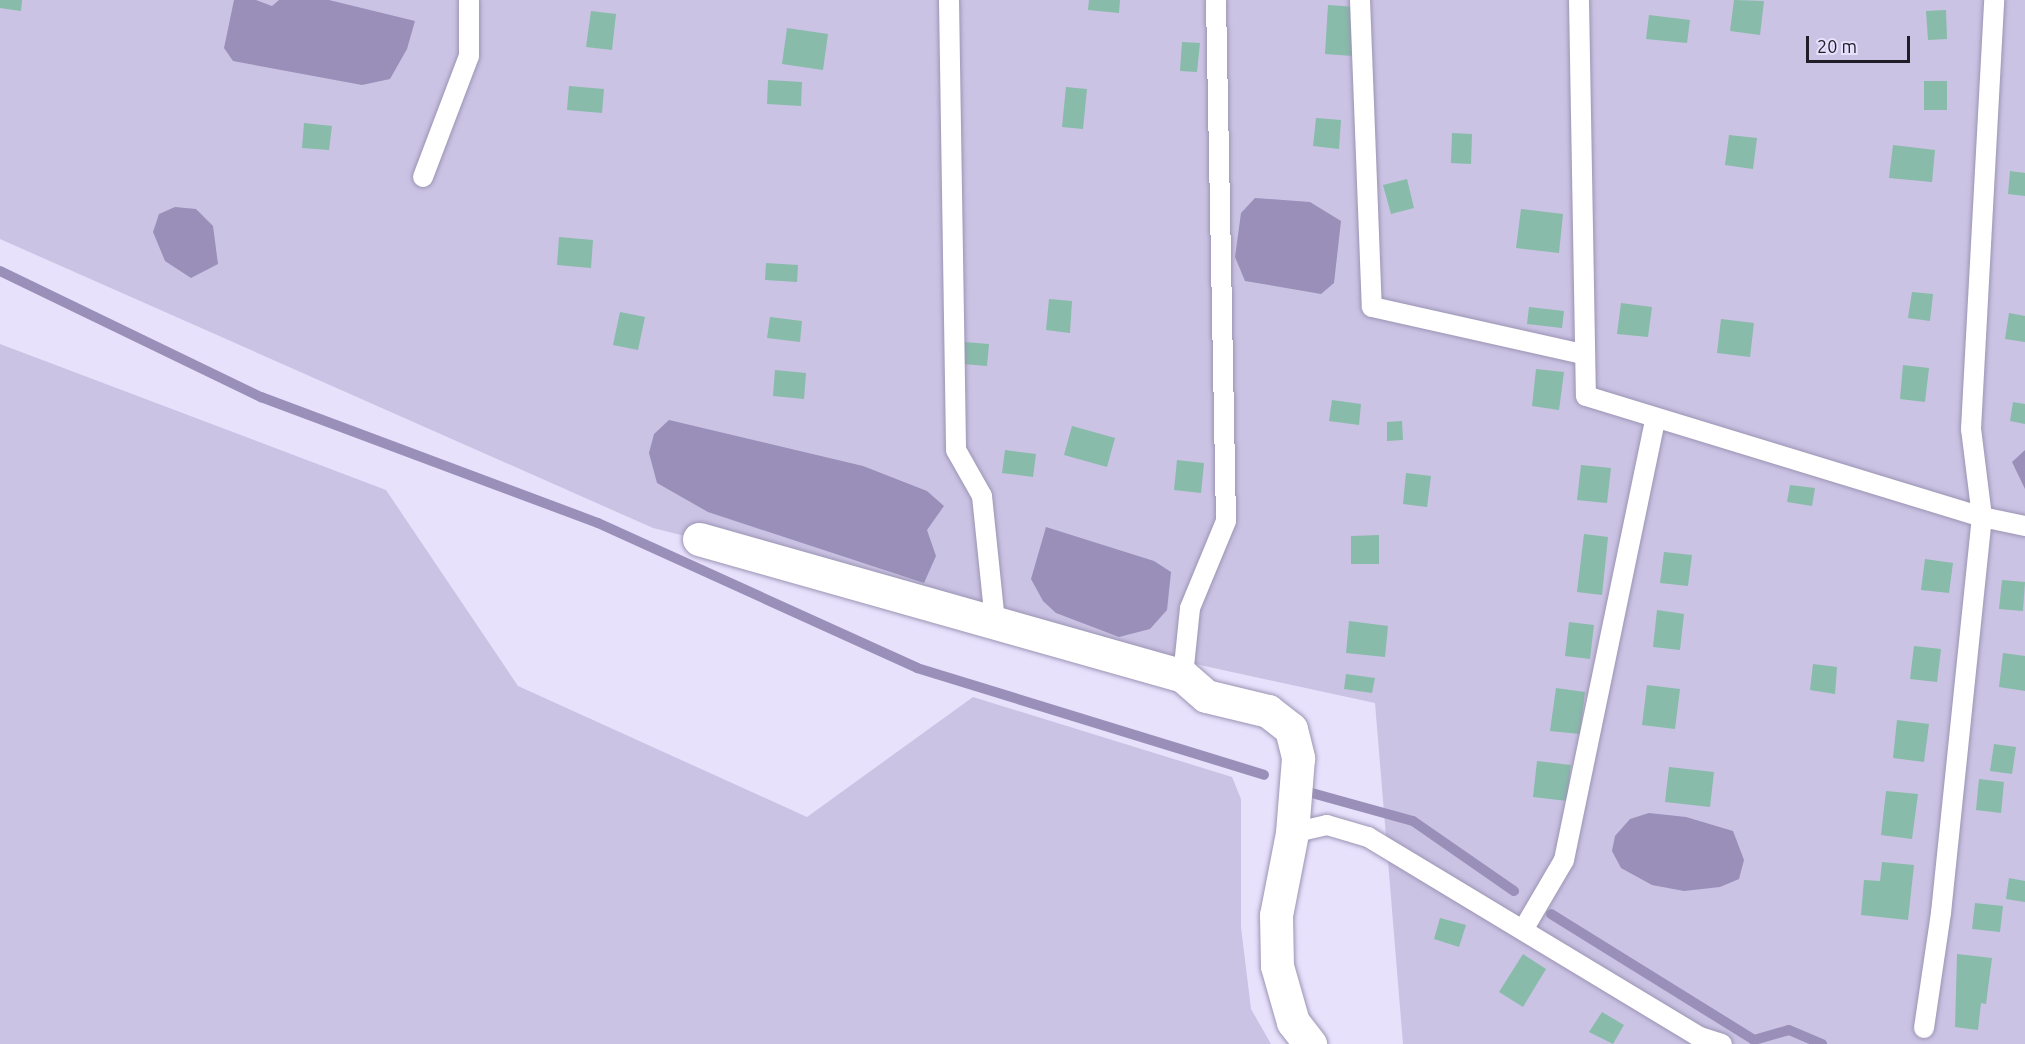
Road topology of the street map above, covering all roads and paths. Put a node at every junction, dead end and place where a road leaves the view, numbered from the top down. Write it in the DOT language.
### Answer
graph roads {
  1 [pos="469,0"];
  2 [pos="949,0"];
  3 [pos="1216,0"];
  4 [pos="1360,0"];
  5 [pos="1579,0"];
  6 [pos="1994,0"];
  7 [pos="423,177"];
  8 [pos="1583,354"];
  9 [pos="1654,420"];
  10 [pos="1982,517"];
  11 [pos="2025,526"];
  12 [pos="699,539"];
  13 [pos="995,621"];
  14 [pos="1184,676"];
  15 [pos="1292,833"];
  16 [pos="1523,930"];
  17 [pos="1924,1029"];
  18 [pos="1310,1044"];
  19 [pos="1722,1044"];
  1 -- 7 [label="lane"];
  2 -- 13 [label="lane"];
  3 -- 14 [label="lane"];
  4 -- 8 [label="lane"];
  5 -- 8 [label="lane"];
  6 -- 10 [label="lane"];
  8 -- 9 [label="lane"];
  9 -- 10 [label="lane"];
  9 -- 16 [label="lane"];
  10 -- 11 [label="lane"];
  10 -- 17 [label="lane"];
  12 -- 13 [label="street"];
  13 -- 14 [label="street"];
  14 -- 15 [label="street"];
  15 -- 16 [label="lane"];
  15 -- 18 [label="street"];
  16 -- 19 [label="lane"];
}
